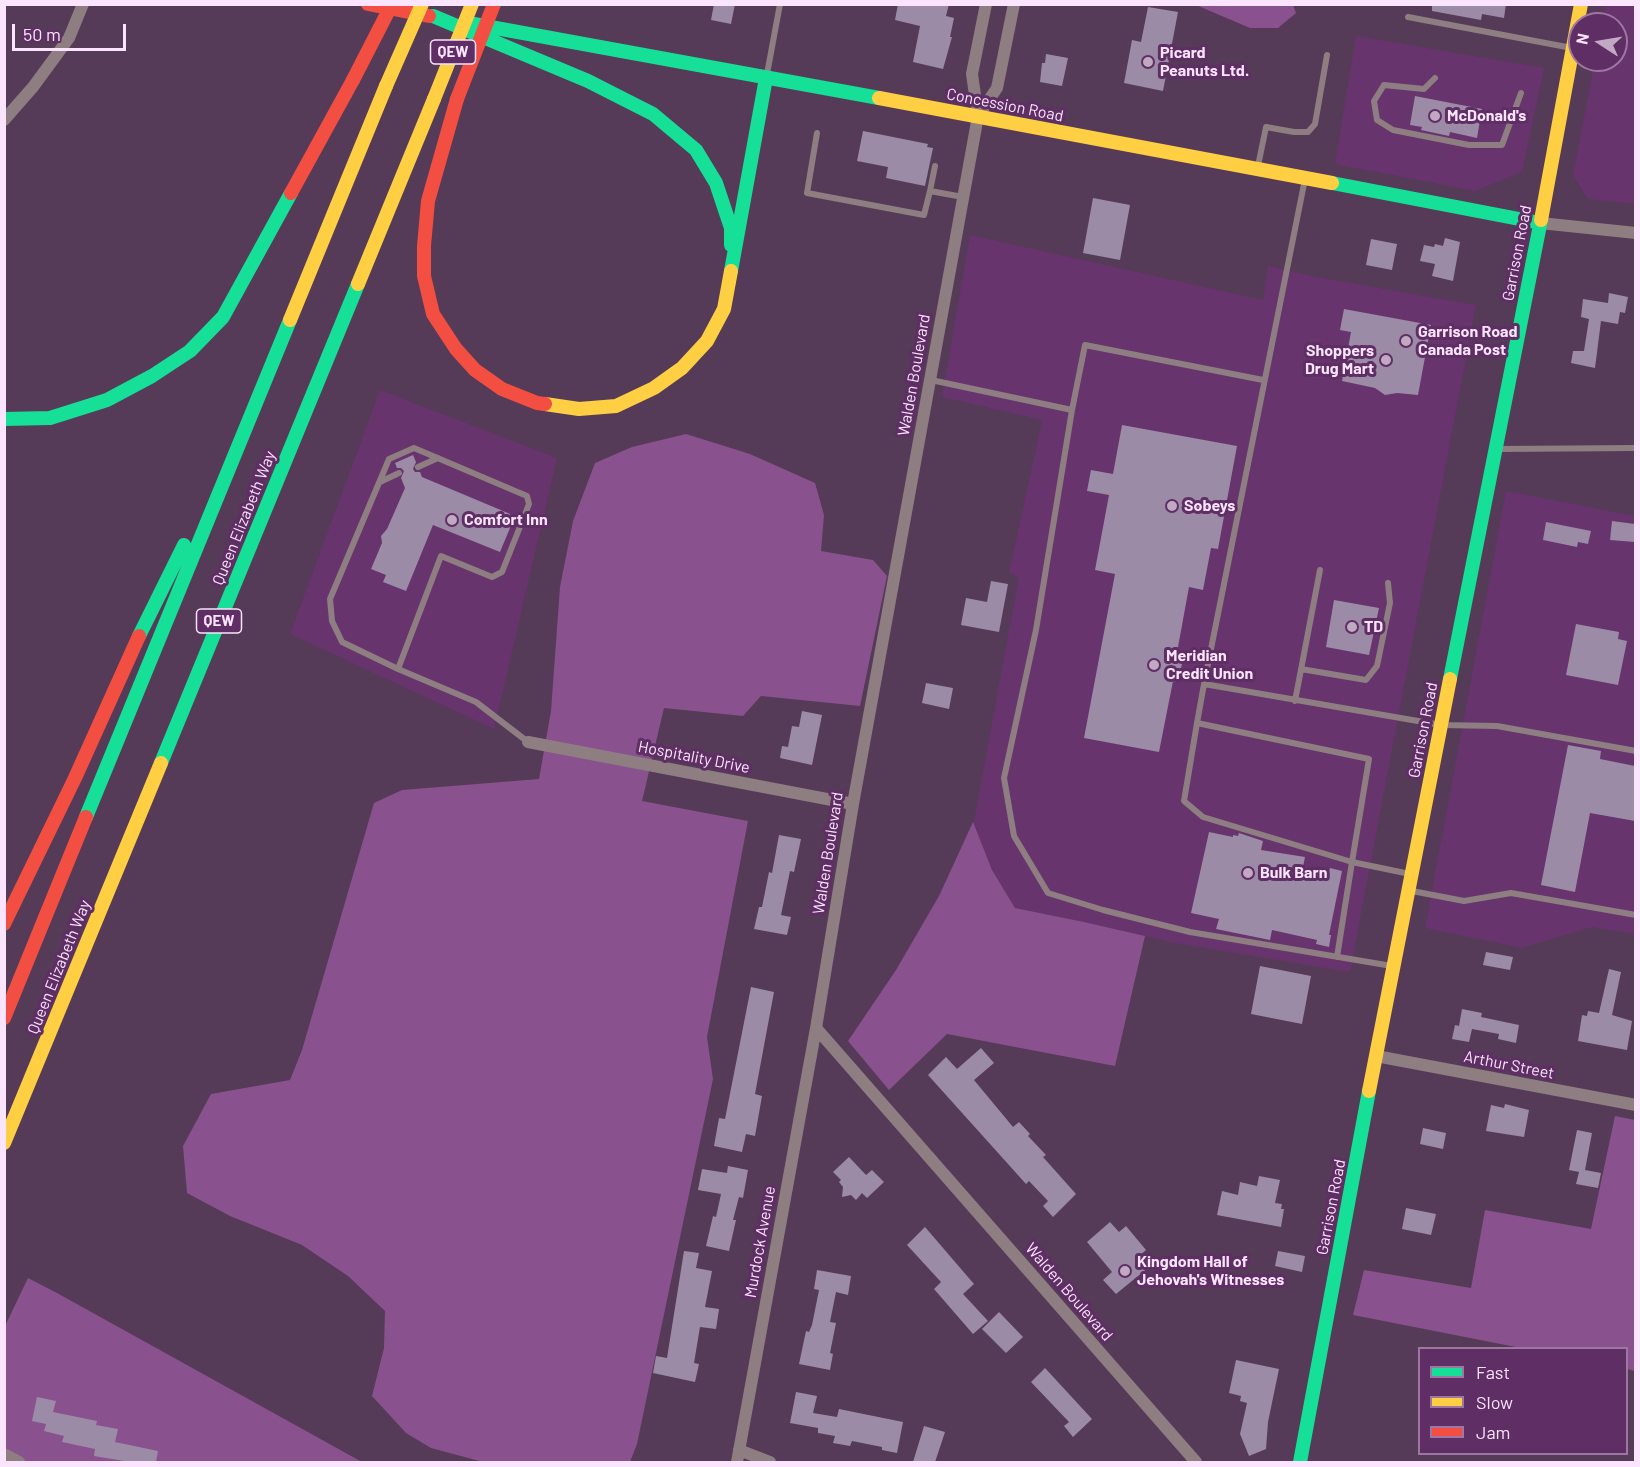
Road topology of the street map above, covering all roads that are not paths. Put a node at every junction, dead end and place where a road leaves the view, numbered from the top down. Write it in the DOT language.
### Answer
graph roads {
  1 [pos="83,4"];
  2 [pos="368,4"];
  3 [pos="392,4"];
  4 [pos="422,4"];
  5 [pos="472,4"];
  6 [pos="494,4"];
  7 [pos="780,4"];
  8 [pos="986,4"];
  9 [pos="1014,4"];
  10 [pos="433,16"];
  11 [pos="1408,17"];
  12 [pos="1568,47"];
  13 [pos="1327,55"];
  14 [pos="1568,72"];
  15 [pos="766,78"];
  16 [pos="1435,78"];
  17 [pos="1521,93"];
  18 [pos="978,116"];
  19 [pos="4,120"];
  20 [pos="817,134"];
  21 [pos="935,166"];
  22 [pos="1257,170"];
  23 [pos="1305,179"];
  24 [pos="930,191"];
  25 [pos="963,197"];
  26 [pos="1540,223"];
  27 [pos="1635,233"];
  28 [pos="732,271"];
  29 [pos="930,380"];
  30 [pos="1263,380"];
  31 [pos="257,402"];
  32 [pos="1072,410"];
  33 [pos="4,419"];
  34 [pos="1635,448"];
  35 [pos="1494,450"];
  36 [pos="438,458"];
  37 [pos="418,467"];
  38 [pos="399,474"];
  39 [pos="380,482"];
  40 [pos="1320,570"];
  41 [pos="1388,583"];
  42 [pos="398,669"];
  43 [pos="1301,669"];
  44 [pos="1204,684"];
  45 [pos="1296,701"];
  46 [pos="1197,723"];
  47 [pos="1441,725"];
  48 [pos="528,742"];
  49 [pos="1635,751"];
  50 [pos="853,804"];
  51 [pos="1352,862"];
  52 [pos="1412,874"];
  53 [pos="1408,890"];
  54 [pos="1635,915"];
  55 [pos="4,924"];
  56 [pos="1337,957"];
  57 [pos="1394,967"];
  58 [pos="4,1018"];
  59 [pos="816,1028"];
  60 [pos="1376,1056"];
  61 [pos="1635,1106"];
  62 [pos="4,1143"];
  63 [pos="6,1455"];
  64 [pos="738,1456"];
  65 [pos="19,1462"];
  66 [pos="770,1462"];
  67 [pos="1196,1462"];
  68 [pos="1300,1462"];
  1 -- 19 [label="street"];
  2 -- 10 [label="main road, Concession Road"];
  3 -- 33 [label="main road, bridge"];
  4 -- 31 [label="main road, Queen Elizabeth Way / QEW, bridge"];
  5 -- 62 [label="main road, Queen Elizabeth Way / QEW, bridge"];
  6 -- 28 [label="main road, bridge"];
  7 -- 15 [label="lane"];
  8 -- 18 [label="street, Walden Boulevard"];
  9 -- 18 [label="street, Walden Boulevard"];
  10 -- 15 [label="main road, Concession Road"];
  10 -- 28 [label="main road"];
  11 -- 12 [label="lane"];
  13 -- 22 [label="lane"];
  14 -- 26 [label="main road, Garrison Road"];
  15 -- 18 [label="main road, Concession Road"];
  15 -- 28 [label="main road"];
  16 -- 17 [label="lane"];
  18 -- 22 [label="main road, Concession Road"];
  18 -- 25 [label="street, Walden Boulevard"];
  20 -- 24 [label="lane"];
  21 -- 24 [label="lane"];
  22 -- 23 [label="main road, Concession Road"];
  23 -- 26 [label="main road, Concession Road"];
  23 -- 30 [label="lane"];
  24 -- 25 [label="lane"];
  25 -- 29 [label="street, Walden Boulevard"];
  26 -- 27 [label="street, Concession Road"];
  26 -- 35 [label="main road, Garrison Road"];
  29 -- 32 [label="lane"];
  29 -- 50 [label="street, Walden Boulevard"];
  30 -- 32 [label="lane"];
  30 -- 44 [label="lane"];
  31 -- 55 [label="main road"];
  31 -- 58 [label="main road, Queen Elizabeth Way / QEW"];
  32 -- 56 [label="lane"];
  34 -- 35 [label="lane"];
  35 -- 47 [label="main road, Garrison Road"];
  36 -- 37 [label="lane"];
  36 -- 39 [label="lane"];
  36 -- 42 [label="lane"];
  38 -- 39 [label="lane"];
  39 -- 42 [label="lane"];
  40 -- 43 [label="lane"];
  41 -- 43 [label="lane"];
  42 -- 48 [label="lane"];
  43 -- 45 [label="lane"];
  44 -- 45 [label="lane"];
  44 -- 46 [label="lane"];
  45 -- 47 [label="lane"];
  46 -- 51 [label="lane"];
  46 -- 51 [label="lane"];
  47 -- 49 [label="lane"];
  47 -- 52 [label="main road, Garrison Road"];
  48 -- 50 [label="street, Hospitality Drive"];
  50 -- 59 [label="street, Walden Boulevard"];
  51 -- 52 [label="lane"];
  51 -- 56 [label="lane"];
  52 -- 53 [label="main road, Garrison Road"];
  53 -- 54 [label="lane"];
  53 -- 57 [label="main road, Garrison Road"];
  56 -- 57 [label="lane"];
  57 -- 60 [label="main road, Garrison Road"];
  59 -- 64 [label="street, Murdock Avenue"];
  59 -- 67 [label="street, Walden Boulevard"];
  60 -- 61 [label="street, Arthur Street"];
  60 -- 68 [label="main road, Garrison Road"];
  63 -- 65 [label="street"];
  64 -- 66 [label="street"];
}
